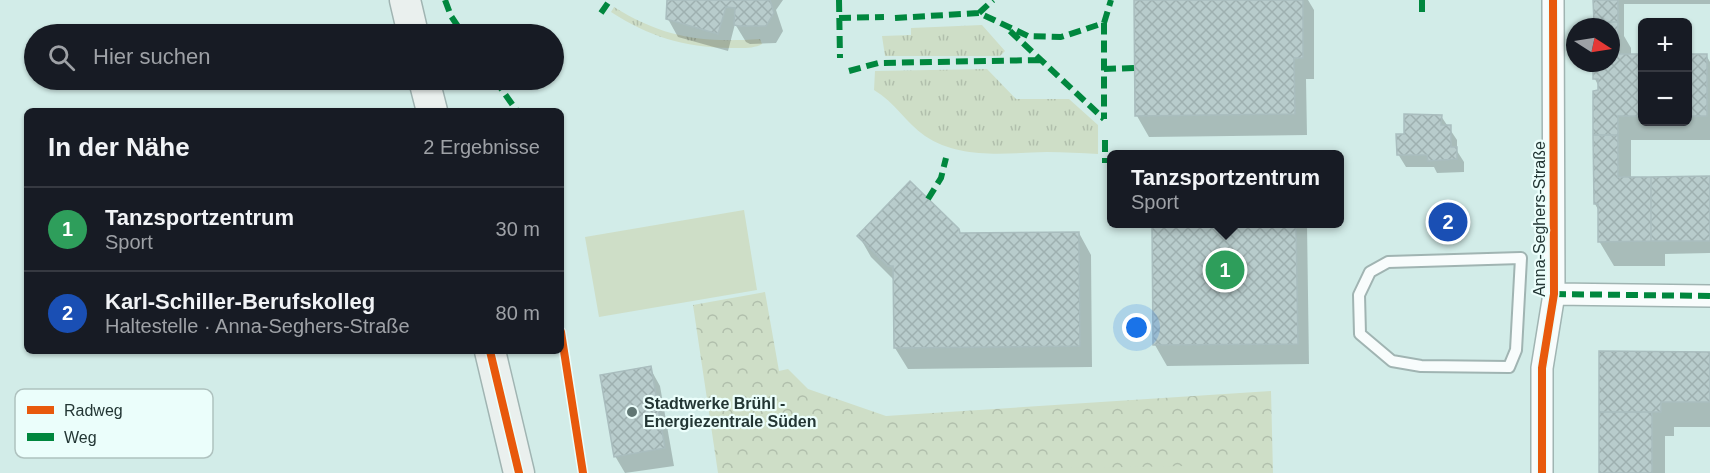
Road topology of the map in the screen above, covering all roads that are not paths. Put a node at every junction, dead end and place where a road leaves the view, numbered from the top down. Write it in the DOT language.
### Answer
graph roads {
  1 [pos="405,0"];
  2 [pos="1553,0"];
  3 [pos="411,24"];
  4 [pos="427,90"];
  5 [pos="431,108"];
  6 [pos="1441,261"];
  7 [pos="1554,294"];
  8 [pos="1710,296"];
  9 [pos="491,354"];
  10 [pos="519,473"];
  11 [pos="1542,473"];
  1 -- 3 [label="street"];
  2 -- 7 [label="street, Anna-Seghers-Straße"];
  4 -- 5 [label="street"];
  6 -- 6 [label="lane"];
  7 -- 8 [label="street"];
  7 -- 11 [label="street, Anna-Seghers-Straße"];
  9 -- 10 [label="street"];
}
